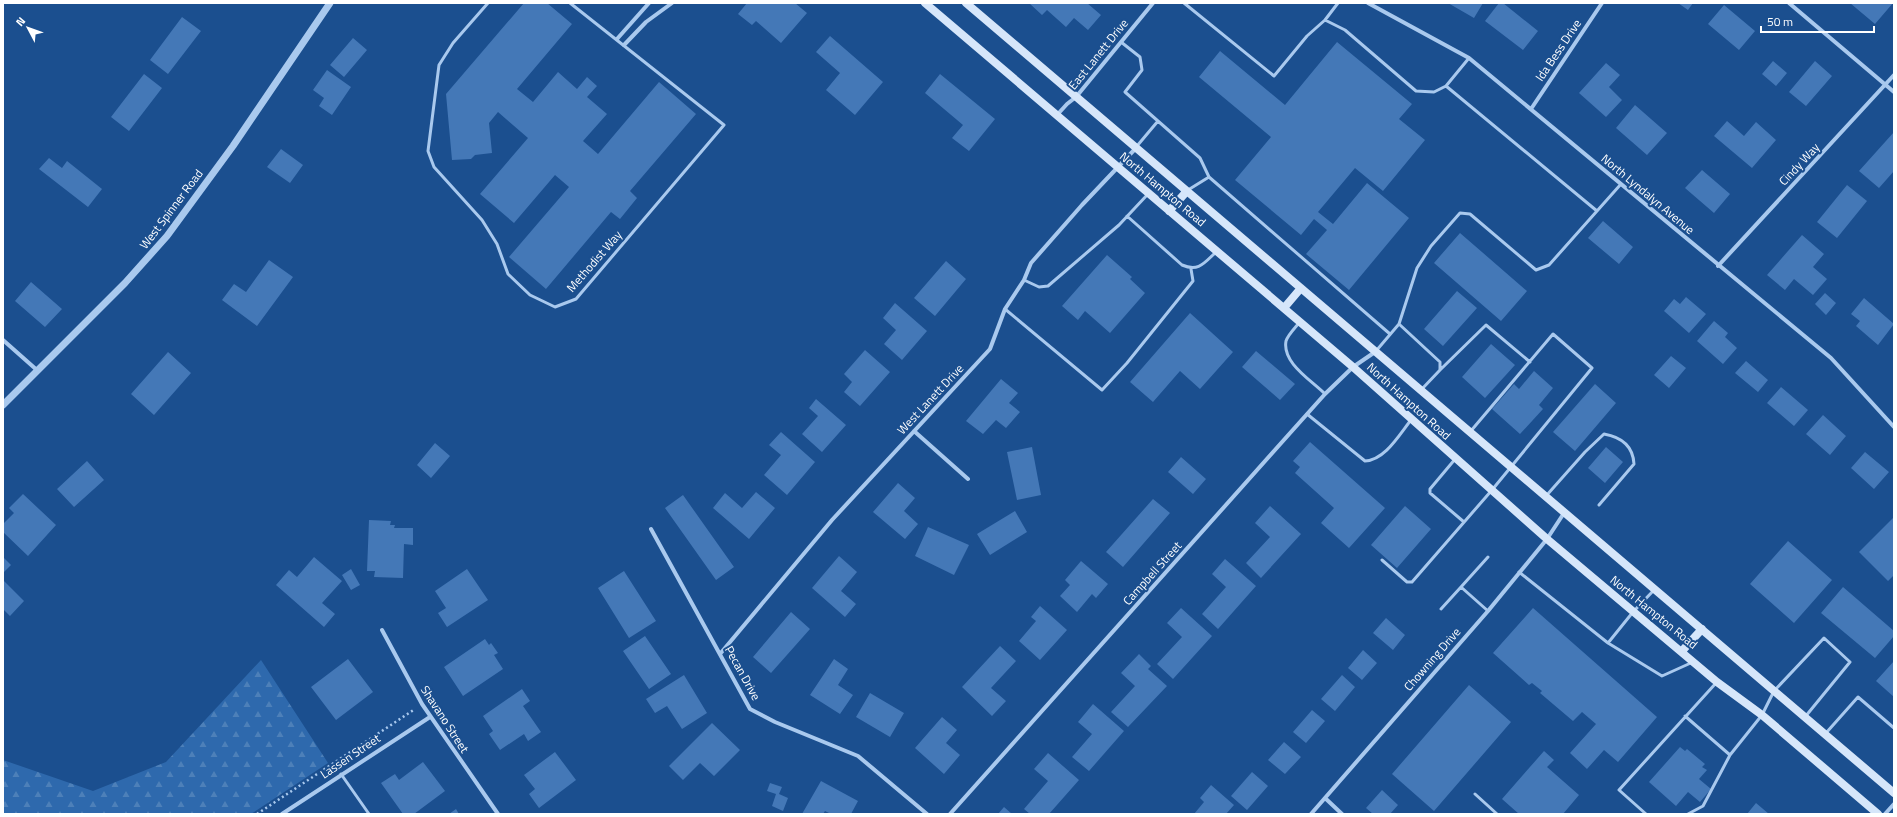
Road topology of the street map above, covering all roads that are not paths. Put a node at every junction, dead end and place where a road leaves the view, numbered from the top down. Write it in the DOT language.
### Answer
graph roads {
  1 [pos="330,3"];
  2 [pos="488,3"];
  3 [pos="570,3"];
  4 [pos="649,3"];
  5 [pos="672,3"];
  6 [pos="925,3"];
  7 [pos="966,3"];
  8 [pos="1153,3"];
  9 [pos="1184,3"];
  10 [pos="1338,3"];
  11 [pos="1368,3"];
  12 [pos="1602,3"];
  13 [pos="1789,3"];
  14 [pos="1325,20"];
  15 [pos="617,39"];
  16 [pos="1121,42"];
  17 [pos="624,45"];
  18 [pos="1469,58"];
  19 [pos="1894,75"];
  20 [pos="1885,85"];
  21 [pos="1446,86"];
  22 [pos="1894,92"];
  23 [pos="1076,97"];
  24 [pos="1531,109"];
  25 [pos="1057,115"];
  26 [pos="1158,121"];
  27 [pos="1136,148"];
  28 [pos="1117,166"];
  29 [pos="1209,177"];
  30 [pos="1621,184"];
  31 [pos="1187,191"];
  32 [pos="1148,193"];
  33 [pos="1598,210"];
  34 [pos="1169,211"];
  35 [pos="1127,216"];
  36 [pos="1217,251"];
  37 [pos="1718,266"];
  38 [pos="1190,269"];
  39 [pos="1024,280"];
  40 [pos="1301,288"];
  41 [pos="1284,308"];
  42 [pos="1005,309"];
  43 [pos="1300,321"];
  44 [pos="1399,324"];
  45 [pos="1390,334"];
  46 [pos="3,340"];
  47 [pos="1376,352"];
  48 [pos="1530,362"];
  49 [pos="1353,367"];
  50 [pos="1440,370"];
  51 [pos="38,371"];
  52 [pos="1421,390"];
  53 [pos="1325,394"];
  54 [pos="3,405"];
  55 [pos="1308,414"];
  56 [pos="1412,420"];
  57 [pos="1894,426"];
  58 [pos="914,431"];
  59 [pos="1470,432"];
  60 [pos="1456,458"];
  61 [pos="1511,467"];
  62 [pos="968,479"];
  63 [pos="1492,490"];
  64 [pos="1546,497"];
  65 [pos="1599,505"];
  66 [pos="1564,513"];
  67 [pos="1464,522"];
  68 [pos="651,529"];
  69 [pos="1547,539"];
  70 [pos="1488,557"];
  71 [pos="1382,560"];
  72 [pos="1518,572"];
  73 [pos="1461,587"];
  74 [pos="1655,590"];
  75 [pos="1441,609"];
  76 [pos="1488,611"];
  77 [pos="1633,612"];
  78 [pos="382,630"];
  79 [pos="1702,630"];
  80 [pos="1608,643"];
  81 [pos="1682,651"];
  82 [pos="720,654"];
  83 [pos="1695,662"];
  84 [pos="1717,682"];
  85 [pos="1774,691"];
  86 [pos="1762,715"];
  87 [pos="430,716"];
  88 [pos="1685,716"];
  89 [pos="1805,718"];
  90 [pos="1894,728"];
  91 [pos="1825,734"];
  92 [pos="1730,755"];
  93 [pos="341,774"];
  94 [pos="1894,793"];
  95 [pos="1475,794"];
  96 [pos="1324,798"];
  97 [pos="1894,804"];
  98 [pos="282,814"];
  99 [pos="369,814"];
  100 [pos="498,814"];
  101 [pos="927,814"];
  102 [pos="950,814"];
  103 [pos="1311,814"];
  104 [pos="1342,814"];
  105 [pos="1497,814"];
  106 [pos="1646,814"];
  107 [pos="1688,814"];
  108 [pos="1878,814"];
  109 [pos="1885,814"];
  1 -- 51 [label="street, West Spinner Road"];
  2 -- 17 [label="lane, Methodist Way"];
  3 -- 15 [label="lane, Methodist Way"];
  4 -- 15 [label="street"];
  5 -- 17 [label="street"];
  6 -- 25 [label="main road, North Hampton Road"];
  7 -- 23 [label="main road, North Hampton Road"];
  8 -- 16 [label="street, East Lanett Drive"];
  9 -- 14 [label="lane"];
  10 -- 14 [label="lane"];
  11 -- 18 [label="street, North Lyndalyn Avenue"];
  12 -- 24 [label="street, Ida Bess Drive"];
  13 -- 20 [label="street"];
  14 -- 21 [label="lane"];
  15 -- 17 [label="lane, Methodist Way"];
  16 -- 23 [label="street, East Lanett Drive"];
  16 -- 26 [label="lane"];
  18 -- 21 [label="lane"];
  18 -- 24 [label="street, North Lyndalyn Avenue"];
  19 -- 20 [label="street, Cindy Way"];
  20 -- 22 [label="street"];
  20 -- 37 [label="street, Cindy Way"];
  21 -- 33 [label="lane"];
  23 -- 25 [label="street, East Lanett Drive"];
  23 -- 27 [label="main road, North Hampton Road"];
  24 -- 30 [label="street, North Lyndalyn Avenue"];
  25 -- 28 [label="main road, North Hampton Road"];
  26 -- 27 [label="lane"];
  26 -- 29 [label="lane"];
  27 -- 28 [label="street, West Lanett Drive"];
  27 -- 31 [label="main road, North Hampton Road"];
  28 -- 32 [label="main road, North Hampton Road"];
  28 -- 39 [label="street, West Lanett Drive"];
  29 -- 31 [label="lane"];
  29 -- 45 [label="lane"];
  30 -- 33 [label="lane"];
  30 -- 37 [label="street, North Lyndalyn Avenue"];
  31 -- 34 [label="main road"];
  31 -- 40 [label="main road, North Hampton Road"];
  32 -- 34 [label="main road, North Hampton Road"];
  32 -- 35 [label="lane"];
  33 -- 44 [label="lane"];
  34 -- 36 [label="main road, North Hampton Road"];
  35 -- 38 [label="lane"];
  35 -- 39 [label="lane"];
  36 -- 38 [label="lane"];
  36 -- 41 [label="main road, North Hampton Road"];
  37 -- 57 [label="street, North Lyndalyn Avenue"];
  38 -- 42 [label="lane"];
  39 -- 42 [label="street, West Lanett Drive"];
  40 -- 41 [label="main road"];
  40 -- 47 [label="main road, North Hampton Road"];
  41 -- 43 [label="main road, North Hampton Road"];
  42 -- 58 [label="street, West Lanett Drive"];
  43 -- 49 [label="main road, North Hampton Road"];
  43 -- 53 [label="lane"];
  44 -- 45 [label="lane"];
  44 -- 50 [label="lane"];
  45 -- 47 [label="lane"];
  46 -- 51 [label="street"];
  47 -- 49 [label="street, Campbell Street"];
  47 -- 52 [label="main road, North Hampton Road"];
  48 -- 50 [label="lane"];
  48 -- 59 [label="lane"];
  48 -- 61 [label="lane"];
  49 -- 53 [label="street, Campbell Street"];
  49 -- 56 [label="main road, North Hampton Road"];
  50 -- 52 [label="lane"];
  51 -- 54 [label="street, West Spinner Road"];
  52 -- 59 [label="main road, North Hampton Road"];
  53 -- 55 [label="street, Campbell Street"];
  55 -- 56 [label="lane"];
  55 -- 102 [label="street, Campbell Street"];
  56 -- 60 [label="main road, North Hampton Road"];
  58 -- 62 [label="street"];
  58 -- 82 [label="street, West Lanett Drive"];
  59 -- 61 [label="main road, North Hampton Road"];
  60 -- 63 [label="main road, North Hampton Road"];
  60 -- 67 [label="lane"];
  61 -- 63 [label="lane"];
  61 -- 64 [label="main road, North Hampton Road"];
  63 -- 67 [label="lane"];
  63 -- 69 [label="main road, North Hampton Road"];
  64 -- 65 [label="lane"];
  64 -- 66 [label="main road, North Hampton Road"];
  66 -- 69 [label="street, Chowning Drive"];
  66 -- 74 [label="main road, North Hampton Road"];
  67 -- 71 [label="lane"];
  68 -- 82 [label="street, Pecan Drive"];
  69 -- 72 [label="street, Chowning Drive"];
  69 -- 77 [label="main road, North Hampton Road"];
  70 -- 73 [label="lane"];
  72 -- 76 [label="street, Chowning Drive"];
  72 -- 80 [label="lane"];
  73 -- 75 [label="lane"];
  73 -- 76 [label="lane"];
  74 -- 77 [label="lane"];
  74 -- 79 [label="main road, North Hampton Road"];
  76 -- 96 [label="street, Chowning Drive"];
  77 -- 80 [label="lane"];
  77 -- 81 [label="main road, North Hampton Road"];
  78 -- 87 [label="street, Shavano Street"];
  79 -- 81 [label="main road"];
  79 -- 85 [label="main road, North Hampton Road"];
  80 -- 83 [label="lane"];
  81 -- 83 [label="main road, North Hampton Road"];
  82 -- 101 [label="street, Pecan Drive"];
  83 -- 84 [label="main road, North Hampton Road"];
  84 -- 86 [label="main road, North Hampton Road"];
  84 -- 88 [label="lane"];
  85 -- 86 [label="lane"];
  85 -- 89 [label="main road, North Hampton Road"];
  85 -- 89 [label="lane"];
  86 -- 92 [label="lane"];
  86 -- 108 [label="main road, North Hampton Road"];
  87 -- 93 [label="street, Lassen Street"];
  87 -- 100 [label="street, Shavano Street"];
  88 -- 92 [label="lane"];
  88 -- 106 [label="lane"];
  89 -- 91 [label="main road, North Hampton Road"];
  90 -- 91 [label="lane"];
  91 -- 94 [label="main road, North Hampton Road"];
  92 -- 107 [label="lane"];
  93 -- 98 [label="street, Lassen Street"];
  93 -- 99 [label="lane"];
  95 -- 105 [label="lane"];
  96 -- 103 [label="street, Chowning Drive"];
  96 -- 104 [label="street"];
  97 -- 109 [label="street"];
}
